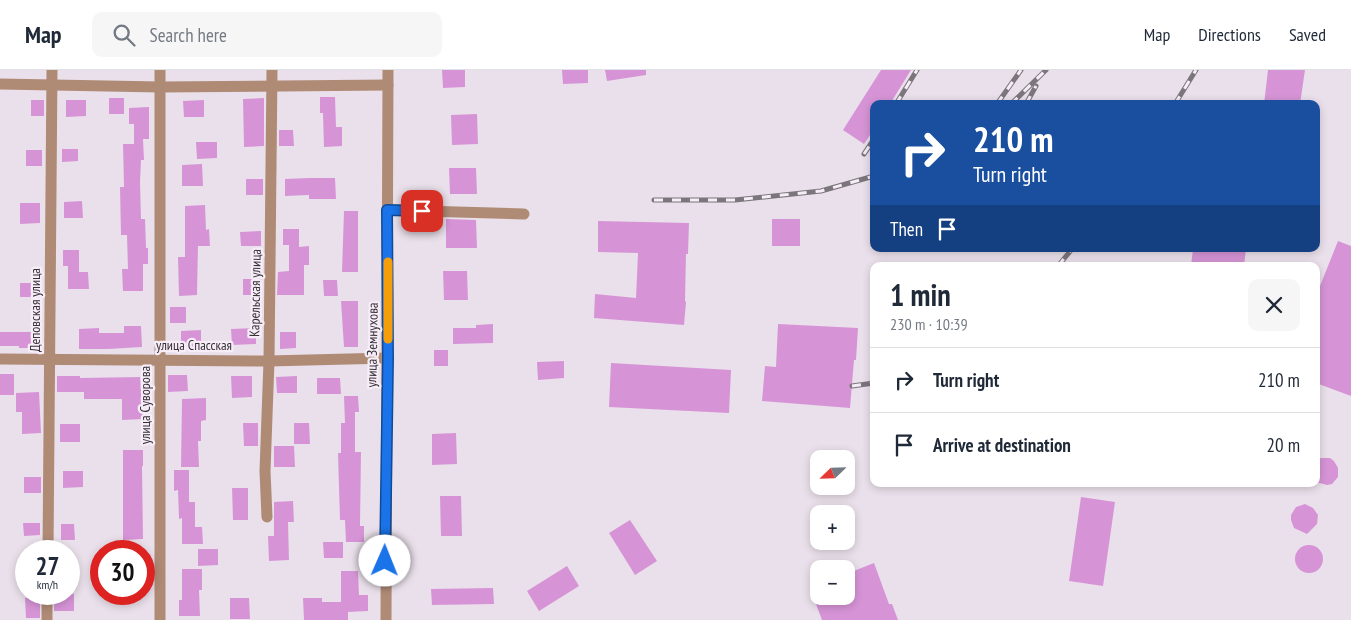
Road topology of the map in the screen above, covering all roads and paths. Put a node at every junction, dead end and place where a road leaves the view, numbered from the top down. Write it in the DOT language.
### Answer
graph roads {
  1 [pos="52,70"];
  2 [pos="160,70"];
  3 [pos="272,70"];
  4 [pos="388,70"];
  5 [pos="0,84"];
  6 [pos="52,84"];
  7 [pos="388,85"];
  8 [pos="160,87"];
  9 [pos="272,87"];
  10 [pos="387,210"];
  11 [pos="524,214"];
  12 [pos="388,358"];
  13 [pos="0,359"];
  14 [pos="50,359"];
  15 [pos="160,360"];
  16 [pos="269,361"];
  17 [pos="267,517"];
  18 [pos="48,540"];
  19 [pos="47,605"];
  20 [pos="384,619"];
  21 [pos="47,620"];
  22 [pos="160,620"];
  1 -- 6 [label="street, Деповская улица"];
  2 -- 8 [label="street, улица Суворова"];
  3 -- 9 [label="street, Карельская улица"];
  4 -- 7 [label="street, улица Земнухова"];
  5 -- 6 [label="street"];
  6 -- 8 [label="street"];
  6 -- 14 [label="street, Деповская улица"];
  7 -- 9 [label="street"];
  7 -- 10 [label="street, улица Земнухова"];
  8 -- 9 [label="street"];
  8 -- 15 [label="street, улица Суворова"];
  9 -- 16 [label="street, Карельская улица"];
  10 -- 11 [label="street"];
  10 -- 12 [label="street, улица Земнухова"];
  12 -- 16 [label="street, улица Спасская"];
  12 -- 20 [label="street, улица Земнухова"];
  13 -- 14 [label="street, улица Спасская"];
  14 -- 15 [label="street, улица Спасская"];
  14 -- 18 [label="street, Деповская улица"];
  15 -- 16 [label="street, улица Спасская"];
  15 -- 22 [label="street, улица Суворова"];
  16 -- 17 [label="street, Карельская улица"];
  19 -- 21 [label="street"];
}
